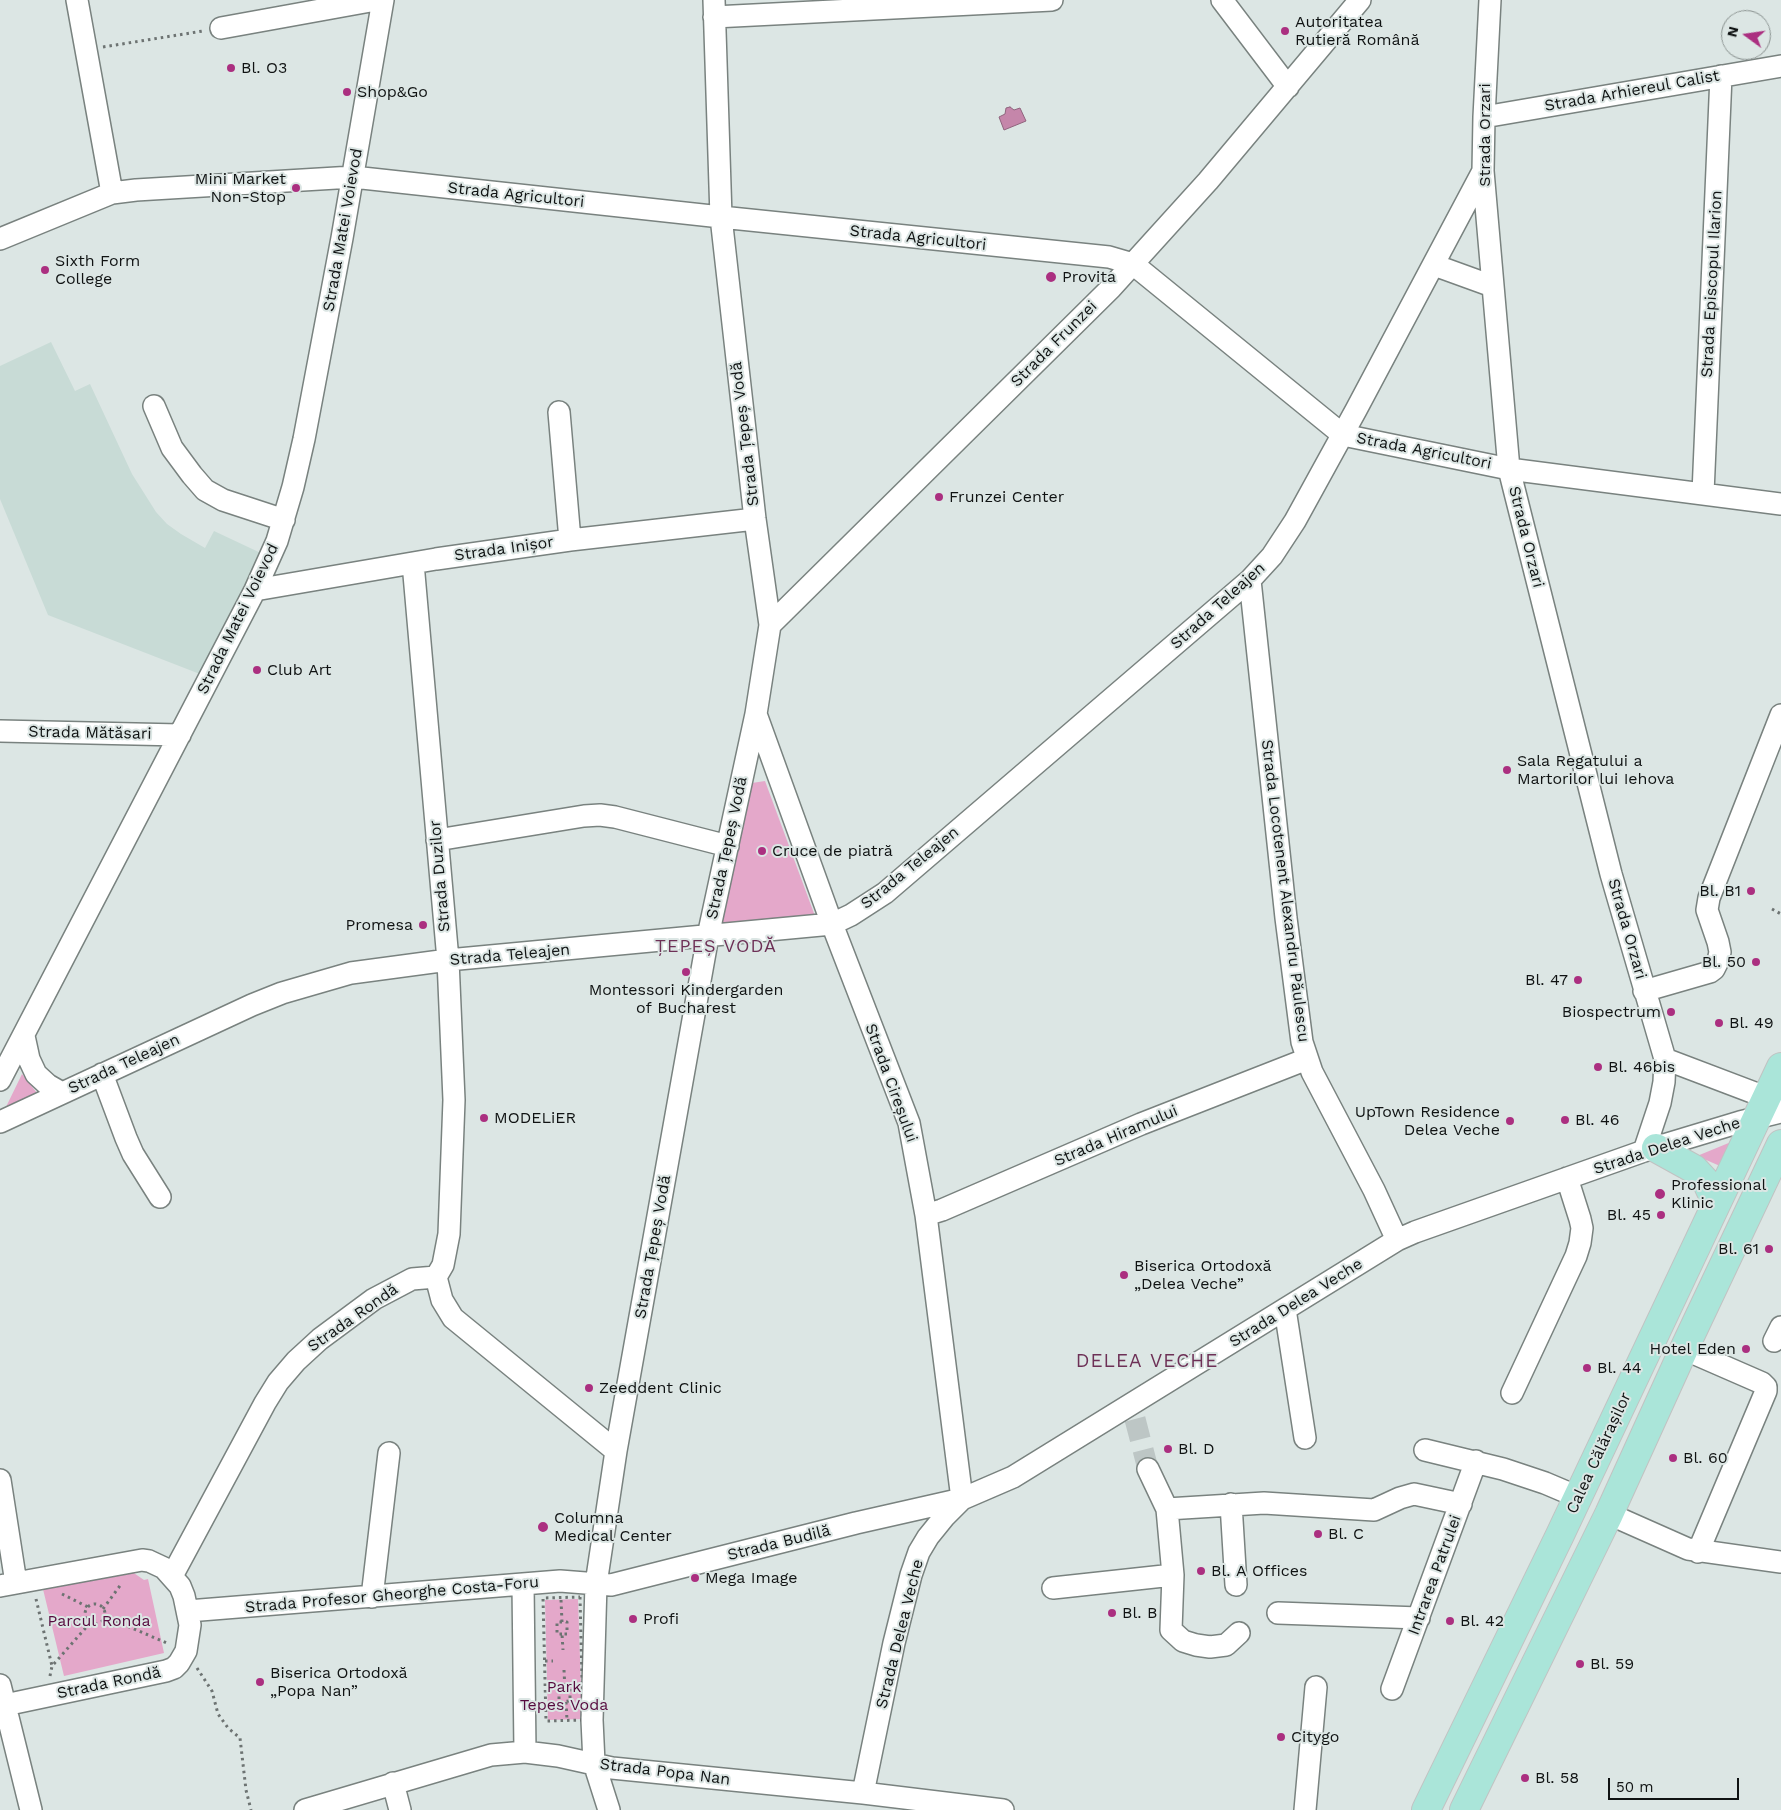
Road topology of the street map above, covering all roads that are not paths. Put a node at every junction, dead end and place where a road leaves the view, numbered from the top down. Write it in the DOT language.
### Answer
graph roads {
  1 [pos="77,0"];
  2 [pos="376,0"];
  3 [pos="383,0"];
  4 [pos="1052,0"];
  5 [pos="1222,0"];
  6 [pos="1360,0"];
  7 [pos="1490,0"];
  8 [pos="714,8"];
  9 [pos="221,28"];
  10 [pos="1781,66"];
  11 [pos="1721,76"];
  12 [pos="1288,87"];
  13 [pos="1484,117"];
  14 [pos="1483,171"];
  15 [pos="353,177"];
  16 [pos="112,193"];
  17 [pos="721,218"];
  18 [pos="0,239"];
  19 [pos="1133,264"];
  20 [pos="1434,265"];
  21 [pos="1492,286"];
  22 [pos="154,406"];
  23 [pos="559,412"];
  24 [pos="1342,435"];
  25 [pos="1509,469"];
  26 [pos="1702,493"];
  27 [pos="1781,504"];
  28 [pos="755,519"];
  29 [pos="284,520"];
  30 [pos="570,540"];
  31 [pos="413,563"];
  32 [pos="1250,580"];
  33 [pos="255,590"];
  34 [pos="770,625"];
  35 [pos="756,714"];
  36 [pos="1781,715"];
  37 [pos="0,731"];
  38 [pos="180,735"];
  39 [pos="437,840"];
  40 [pos="728,846"];
  41 [pos="832,924"];
  42 [pos="708,936"];
  43 [pos="448,960"];
  44 [pos="1644,992"];
  45 [pos="24,1036"];
  46 [pos="1307,1058"];
  47 [pos="1664,1059"];
  48 [pos="1781,1067"];
  49 [pos="102,1074"];
  50 [pos="0,1080"];
  51 [pos="62,1093"];
  52 [pos="1771,1108"];
  53 [pos="0,1122"];
  54 [pos="1781,1144"];
  55 [pos="1650,1150"];
  56 [pos="1567,1178"];
  57 [pos="160,1197"];
  58 [pos="1716,1202"];
  59 [pos="926,1215"];
  60 [pos="1398,1240"];
  61 [pos="436,1276"];
  62 [pos="1285,1309"];
  63 [pos="1684,1349"];
  64 [pos="1512,1393"];
  65 [pos="1305,1438"];
  66 [pos="1425,1450"];
  67 [pos="616,1451"];
  68 [pos="389,1452"];
  69 [pos="1476,1461"];
  70 [pos="1148,1469"];
  71 [pos="0,1480"];
  72 [pos="1578,1497"];
  73 [pos="962,1499"];
  74 [pos="1231,1504"];
  75 [pos="1461,1504"];
  76 [pos="1167,1509"];
  77 [pos="1609,1514"];
  78 [pos="1698,1552"];
  79 [pos="1781,1562"];
  80 [pos="1173,1575"];
  81 [pos="172,1576"];
  82 [pos="16,1583"];
  83 [pos="522,1584"];
  84 [pos="596,1584"];
  85 [pos="1236,1585"];
  86 [pos="1054,1588"];
  87 [pos="372,1597"];
  88 [pos="188,1611"];
  89 [pos="1278,1613"];
  90 [pos="1419,1618"];
  91 [pos="1239,1633"];
  92 [pos="1316,1687"];
  93 [pos="1392,1689"];
  94 [pos="2,1695"];
  95 [pos="525,1752"];
  96 [pos="594,1763"];
  97 [pos="393,1783"];
  98 [pos="864,1794"];
  99 [pos="31,1810"];
  100 [pos="305,1810"];
  101 [pos="400,1810"];
  102 [pos="608,1810"];
  103 [pos="1003,1810"];
  104 [pos="1305,1810"];
  105 [pos="1426,1810"];
  106 [pos="1464,1810"];
  1 -- 16 [label="street"];
  2 -- 9 [label="street"];
  3 -- 15 [label="street, Strada Matei Voievod"];
  4 -- 8 [label="street"];
  5 -- 12 [label="street"];
  6 -- 12 [label="street, Strada Frunzei"];
  7 -- 13 [label="street, Strada Orzari"];
  8 -- 17 [label="street, Strada Țepeș Vodă"];
  10 -- 11 [label="street, Strada Arhiereul Calist"];
  11 -- 13 [label="street, Strada Arhiereul Calist"];
  11 -- 26 [label="street, Strada Episcopul Ilarion"];
  12 -- 19 [label="street, Strada Frunzei"];
  13 -- 14 [label="street, Strada Orzari"];
  14 -- 20 [label="street, Strada Teleajen"];
  14 -- 21 [label="street, Strada Orzari"];
  15 -- 16 [label="street, Strada Agricultori"];
  15 -- 17 [label="street, Strada Agricultori"];
  15 -- 29 [label="street, Strada Matei Voievod"];
  16 -- 18 [label="street, Strada Agricultori"];
  17 -- 19 [label="street, Strada Agricultori"];
  17 -- 28 [label="street, Strada Țepeș Vodă"];
  19 -- 24 [label="street, Strada Agricultori"];
  19 -- 34 [label="street, Strada Frunzei"];
  20 -- 21 [label="street"];
  20 -- 24 [label="street, Strada Teleajen"];
  21 -- 25 [label="street, Strada Orzari"];
  22 -- 29 [label="street"];
  23 -- 30 [label="street"];
  24 -- 25 [label="street, Strada Agricultori"];
  24 -- 32 [label="street, Strada Teleajen"];
  25 -- 26 [label="street, Strada Agricultori"];
  25 -- 44 [label="street, Strada Orzari"];
  26 -- 27 [label="street, Strada Agricultori"];
  28 -- 30 [label="street, Strada Inișor"];
  28 -- 34 [label="street, Strada Țepeș Vodă"];
  29 -- 33 [label="street, Strada Matei Voievod"];
  30 -- 31 [label="street, Strada Inișor"];
  31 -- 33 [label="street, Strada Inișor"];
  31 -- 39 [label="street, Strada Duzilor"];
  32 -- 41 [label="street, Strada Teleajen"];
  32 -- 46 [label="street, Strada Locotenent Alexandru Păulescu"];
  33 -- 38 [label="street, Strada Matei Voievod"];
  34 -- 35 [label="street, Strada Țepeș Vodă"];
  35 -- 40 [label="street, Strada Țepeș Vodă"];
  35 -- 41 [label="street, Strada Cireșului"];
  36 -- 44 [label="street"];
  37 -- 38 [label="street, Strada Mătăsari"];
  38 -- 45 [label="street, Strada Matei Voievod"];
  39 -- 40 [label="street"];
  39 -- 43 [label="street, Strada Duzilor"];
  40 -- 42 [label="street, Strada Țepeș Vodă"];
  41 -- 42 [label="street, Strada Teleajen"];
  41 -- 59 [label="street, Strada Cireșului"];
  42 -- 43 [label="street, Strada Teleajen"];
  42 -- 67 [label="street, Strada Țepeș Vodă"];
  43 -- 49 [label="street, Strada Teleajen"];
  43 -- 61 [label="street, Strada Duzilor"];
  44 -- 47 [label="street, Strada Orzari"];
  45 -- 50 [label="street, Strada Matei Voievod"];
  45 -- 51 [label="street"];
  46 -- 59 [label="street, Strada Hiramului"];
  46 -- 60 [label="street, Strada Locotenent Alexandru Păulescu"];
  47 -- 52 [label="street"];
  47 -- 55 [label="street, Strada Orzari"];
  48 -- 52 [label="main road, Calea Călărașilor"];
  49 -- 51 [label="street, Strada Teleajen"];
  49 -- 57 [label="street"];
  51 -- 53 [label="street, Strada Teleajen"];
  52 -- 55 [label="street, Strada Delea Veche"];
  52 -- 58 [label="main road, Calea Călărașilor"];
  54 -- 63 [label="main road, Calea Călărașilor"];
  55 -- 56 [label="street, Strada Delea Veche"];
  55 -- 58 [label="main road"];
  56 -- 60 [label="street, Strada Delea Veche"];
  56 -- 64 [label="street"];
  58 -- 72 [label="main road, Calea Călărașilor"];
  59 -- 73 [label="street, Strada Cireșului"];
  60 -- 62 [label="street, Strada Delea Veche"];
  61 -- 67 [label="street"];
  61 -- 81 [label="street, Strada Rondă"];
  62 -- 65 [label="street"];
  62 -- 73 [label="street, Strada Delea Veche"];
  63 -- 77 [label="main road, Calea Călărașilor"];
  63 -- 78 [label="street"];
  66 -- 69 [label="street"];
  67 -- 84 [label="street, Strada Țepeș Vodă"];
  68 -- 87 [label="street"];
  69 -- 72 [label="street"];
  69 -- 75 [label="street, Intrarea Patrulei"];
  70 -- 76 [label="street"];
  71 -- 82 [label="street"];
  72 -- 105 [label="main road, Calea Călărașilor"];
  73 -- 84 [label="street, Strada Budilă"];
  73 -- 98 [label="street, Strada Delea Veche"];
  74 -- 75 [label="street"];
  74 -- 76 [label="street"];
  74 -- 85 [label="street"];
  75 -- 90 [label="street, Intrarea Patrulei"];
  76 -- 80 [label="street"];
  77 -- 78 [label="street"];
  77 -- 106 [label="main road, Calea Călărașilor"];
  78 -- 79 [label="street"];
  80 -- 86 [label="street"];
  80 -- 91 [label="street"];
  81 -- 82 [label="street"];
  81 -- 88 [label="street"];
  83 -- 84 [label="street, Strada Profesor Gheorghe Costa-Foru"];
  83 -- 87 [label="street, Strada Profesor Gheorghe Costa-Foru"];
  83 -- 95 [label="street"];
  84 -- 96 [label="street, Strada Țepeș Vodă"];
  87 -- 88 [label="street, Strada Profesor Gheorghe Costa-Foru"];
  88 -- 94 [label="street, Strada Rondă"];
  89 -- 90 [label="street"];
  90 -- 93 [label="street, Intrarea Patrulei"];
  92 -- 104 [label="street"];
  94 -- 99 [label="street"];
  95 -- 96 [label="street, Strada Popa Nan"];
  95 -- 97 [label="street, Strada Popa Nan"];
  96 -- 98 [label="street, Strada Popa Nan"];
  96 -- 102 [label="street, Strada Țepeș Vodă"];
  97 -- 100 [label="street, Strada Popa Nan"];
  97 -- 101 [label="street"];
  98 -- 103 [label="street, Strada Popa Nan"];
}
